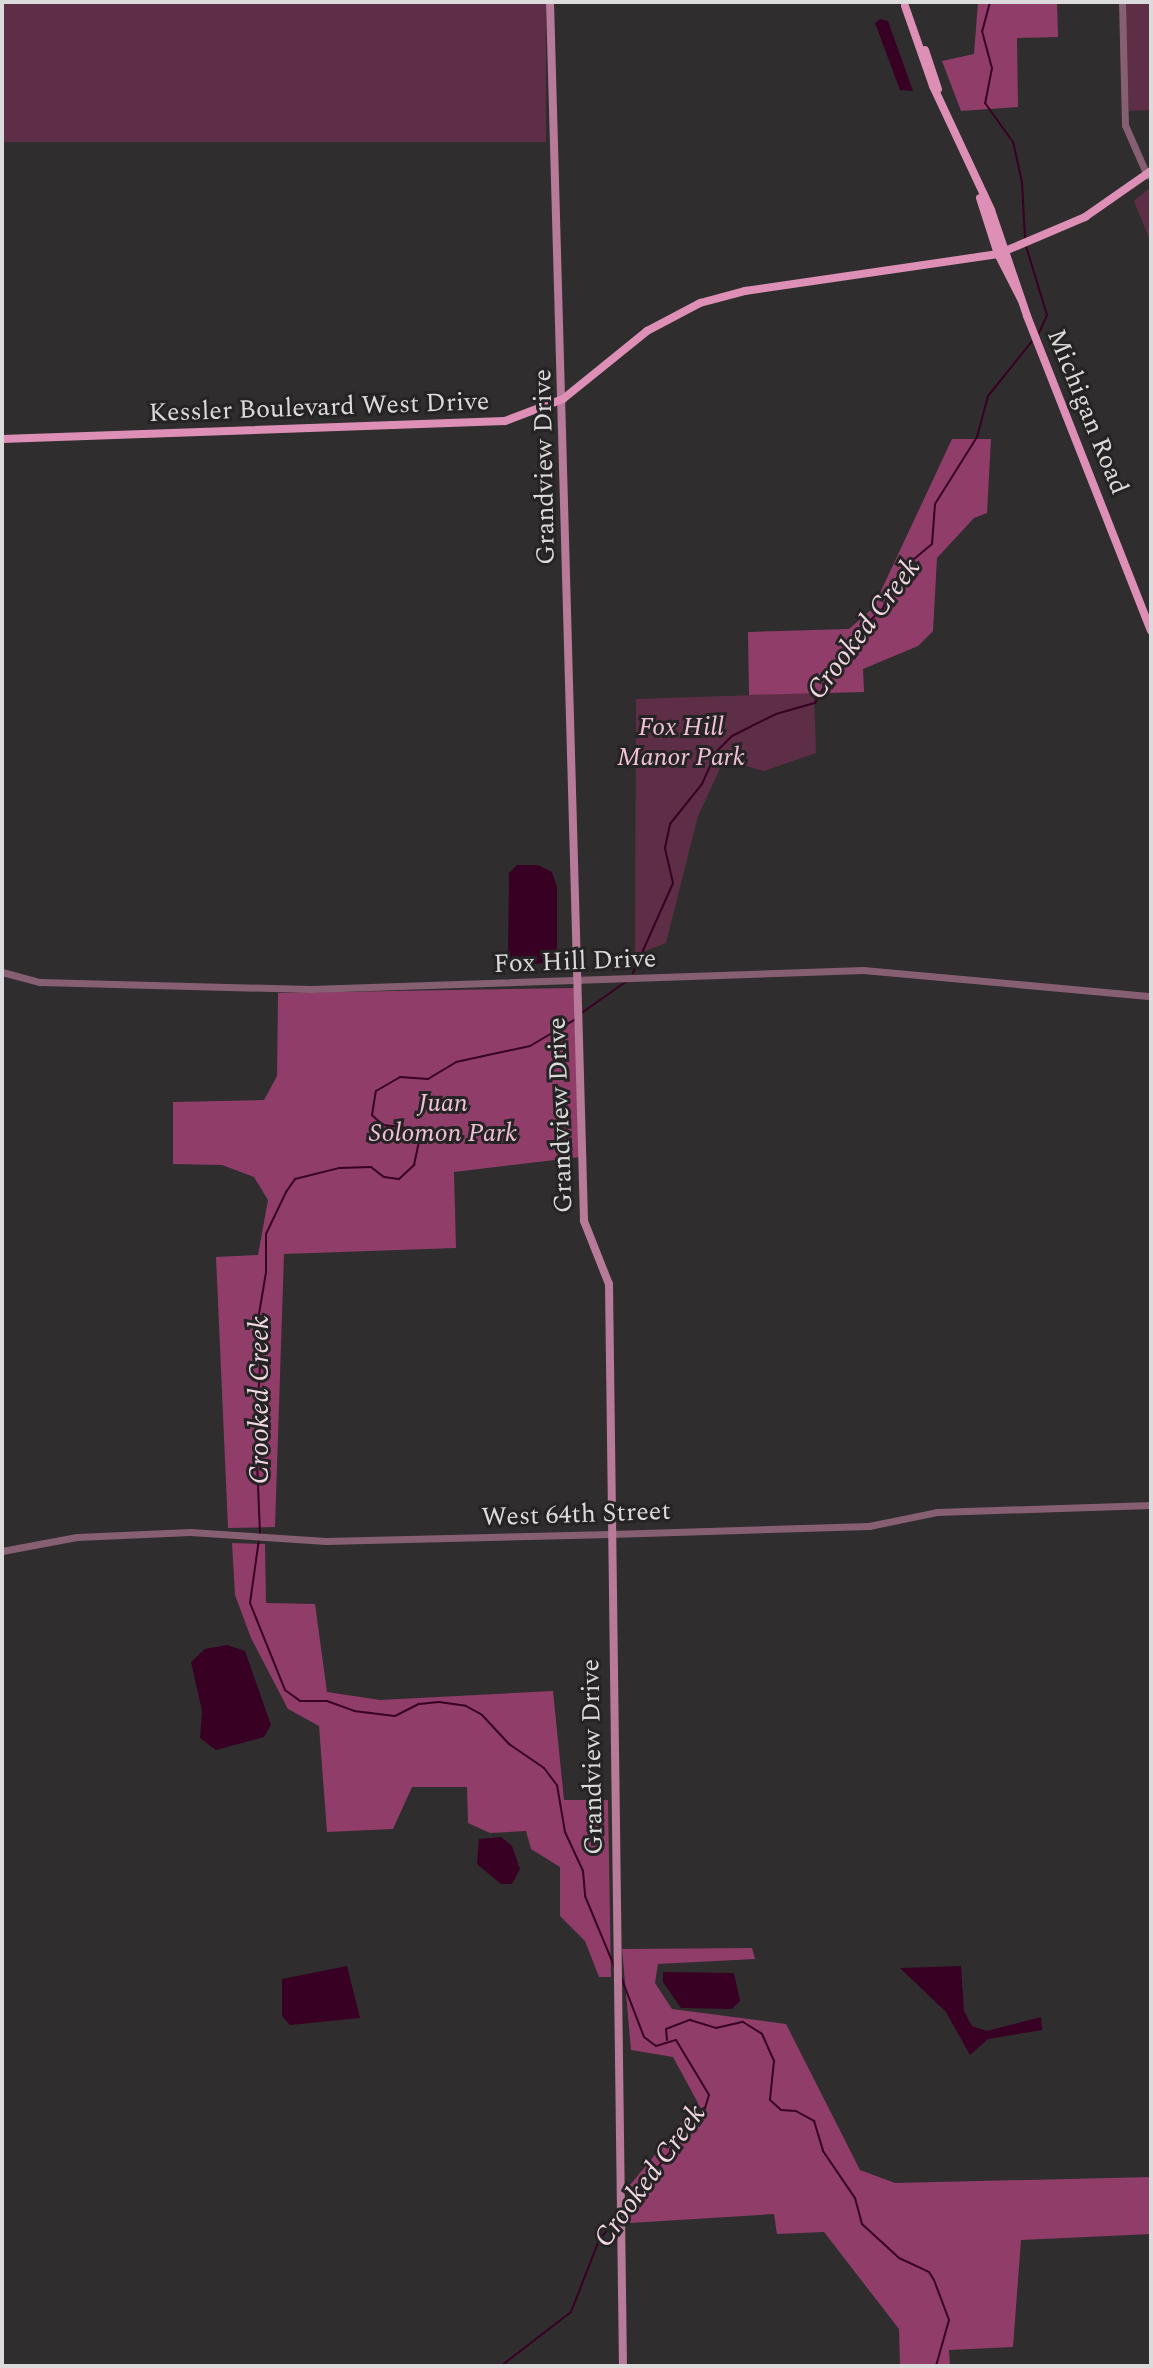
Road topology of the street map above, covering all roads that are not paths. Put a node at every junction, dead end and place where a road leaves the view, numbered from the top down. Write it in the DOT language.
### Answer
graph roads {
  1 [pos="550,2"];
  2 [pos="1122,2"];
  3 [pos="905,4"];
  4 [pos="1149,173"];
  5 [pos="1002,253"];
  6 [pos="563,399"];
  7 [pos="2,439"];
  8 [pos="1151,630"];
  9 [pos="2,972"];
  10 [pos="577,982"];
  11 [pos="1151,996"];
  12 [pos="1151,1505"];
  13 [pos="611,1534"];
  14 [pos="2,1551"];
  15 [pos="623,2366"];
  1 -- 6 [label="main road, Grandview Drive"];
  2 -- 4 [label="street"];
  3 -- 5 [label="main road, Michigan Road"];
  4 -- 5 [label="main road, Kessler Boulevard West Drive"];
  5 -- 6 [label="main road, Kessler Boulevard West Drive"];
  5 -- 8 [label="main road, Michigan Road"];
  6 -- 7 [label="main road, Kessler Boulevard West Drive"];
  6 -- 10 [label="main road, Grandview Drive"];
  9 -- 10 [label="street, Fox Hill Drive"];
  10 -- 11 [label="street, Fox Hill Drive"];
  10 -- 13 [label="main road, Grandview Drive"];
  12 -- 13 [label="street, West 64th Street"];
  13 -- 14 [label="street, West 64th Street"];
  13 -- 15 [label="main road, Grandview Drive"];
}
